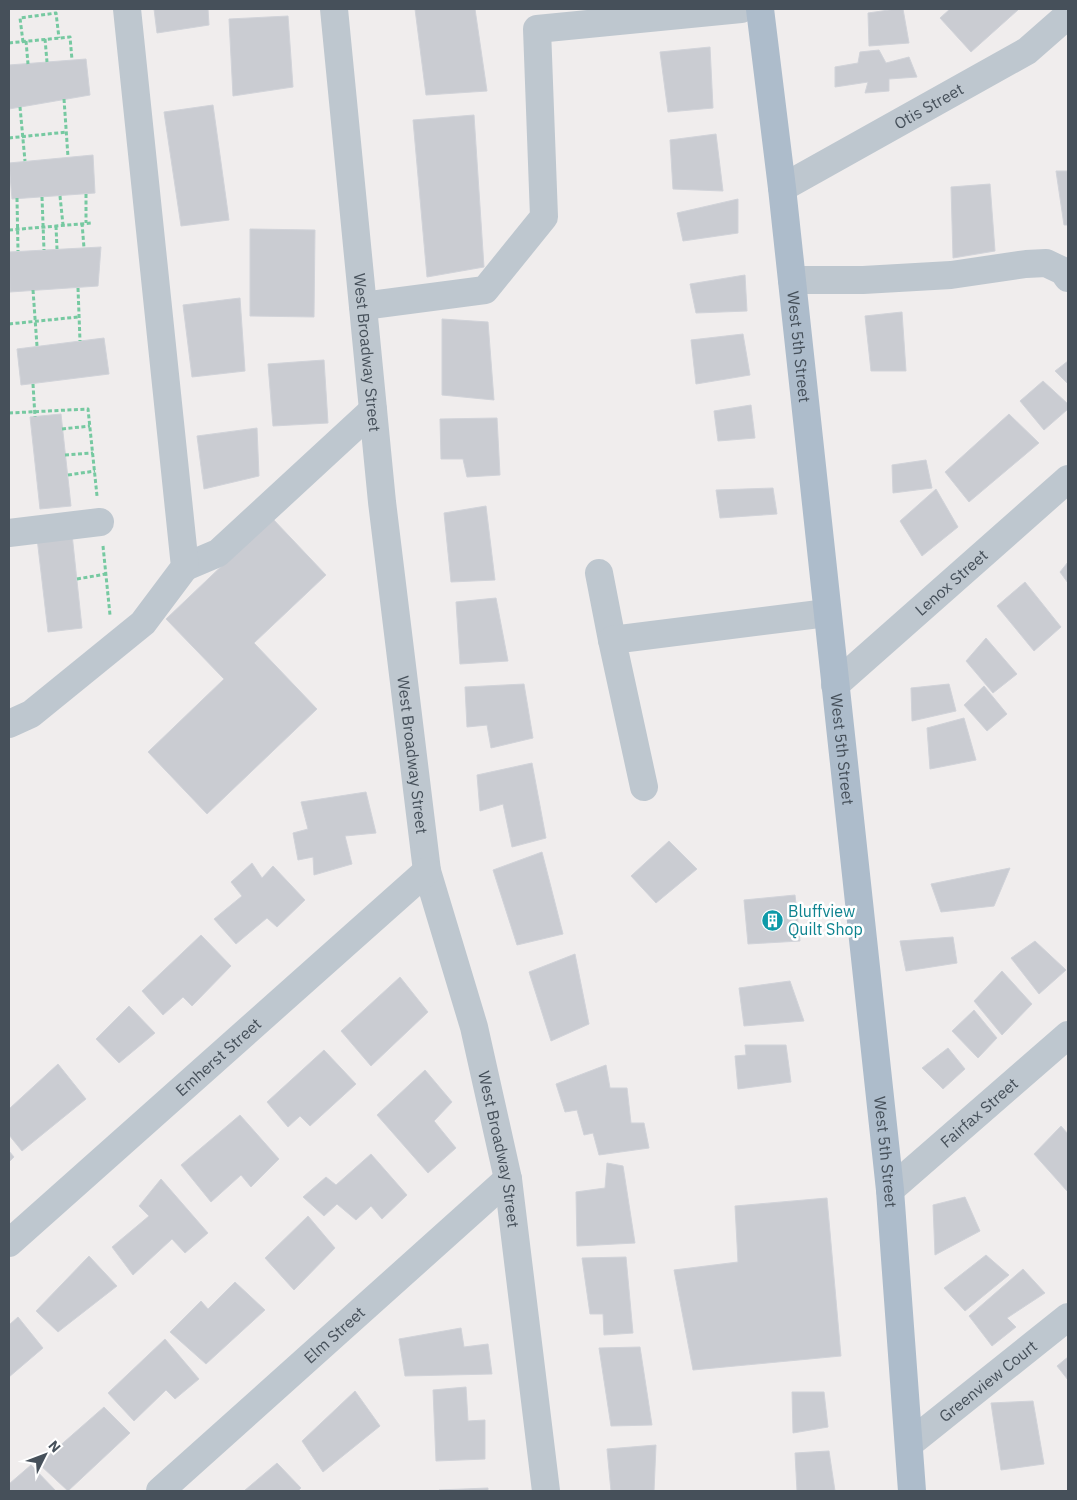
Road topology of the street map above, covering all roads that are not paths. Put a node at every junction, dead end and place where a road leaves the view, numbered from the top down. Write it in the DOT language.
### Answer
graph roads {
  1 [pos="127,9"];
  2 [pos="334,9"];
  3 [pos="742,9"];
  4 [pos="760,9"];
  5 [pos="1068,15"];
  6 [pos="782,188"];
  7 [pos="1068,278"];
  8 [pos="792,280"];
  9 [pos="363,306"];
  10 [pos="373,410"];
  11 [pos="1068,479"];
  12 [pos="100,522"];
  13 [pos="9,533"];
  14 [pos="185,567"];
  15 [pos="599,573"];
  16 [pos="827,613"];
  17 [pos="612,640"];
  18 [pos="835,685"];
  19 [pos="9,724"];
  20 [pos="644,787"];
  21 [pos="427,871"];
  22 [pos="1068,1035"];
  23 [pos="508,1179"];
  24 [pos="890,1190"];
  25 [pos="9,1243"];
  26 [pos="1068,1317"];
  27 [pos="909,1444"];
  28 [pos="160,1491"];
  29 [pos="546,1491"];
  30 [pos="912,1491"];
  1 -- 14 [label="street"];
  2 -- 9 [label="street, West Broadway Street"];
  3 -- 9 [label="street"];
  4 -- 6 [label="main road, West 5th Street"];
  5 -- 6 [label="street, Otis Street"];
  6 -- 8 [label="main road, West 5th Street"];
  7 -- 8 [label="street"];
  8 -- 16 [label="main road, West 5th Street"];
  9 -- 10 [label="street, West Broadway Street"];
  10 -- 14 [label="street"];
  10 -- 21 [label="street, West Broadway Street"];
  11 -- 18 [label="street, Lenox Street"];
  12 -- 13 [label="street"];
  14 -- 19 [label="street"];
  15 -- 17 [label="street"];
  16 -- 17 [label="street"];
  16 -- 18 [label="main road, West 5th Street"];
  17 -- 20 [label="street"];
  18 -- 24 [label="main road, West 5th Street"];
  21 -- 23 [label="street, West Broadway Street"];
  21 -- 25 [label="street, Emherst Street"];
  22 -- 24 [label="street, Fairfax Street"];
  23 -- 28 [label="street, Elm Street"];
  23 -- 29 [label="street, West Broadway Street"];
  24 -- 27 [label="main road, West 5th Street"];
  26 -- 27 [label="street, Greenview Court"];
  27 -- 30 [label="main road, West 5th Street"];
}
